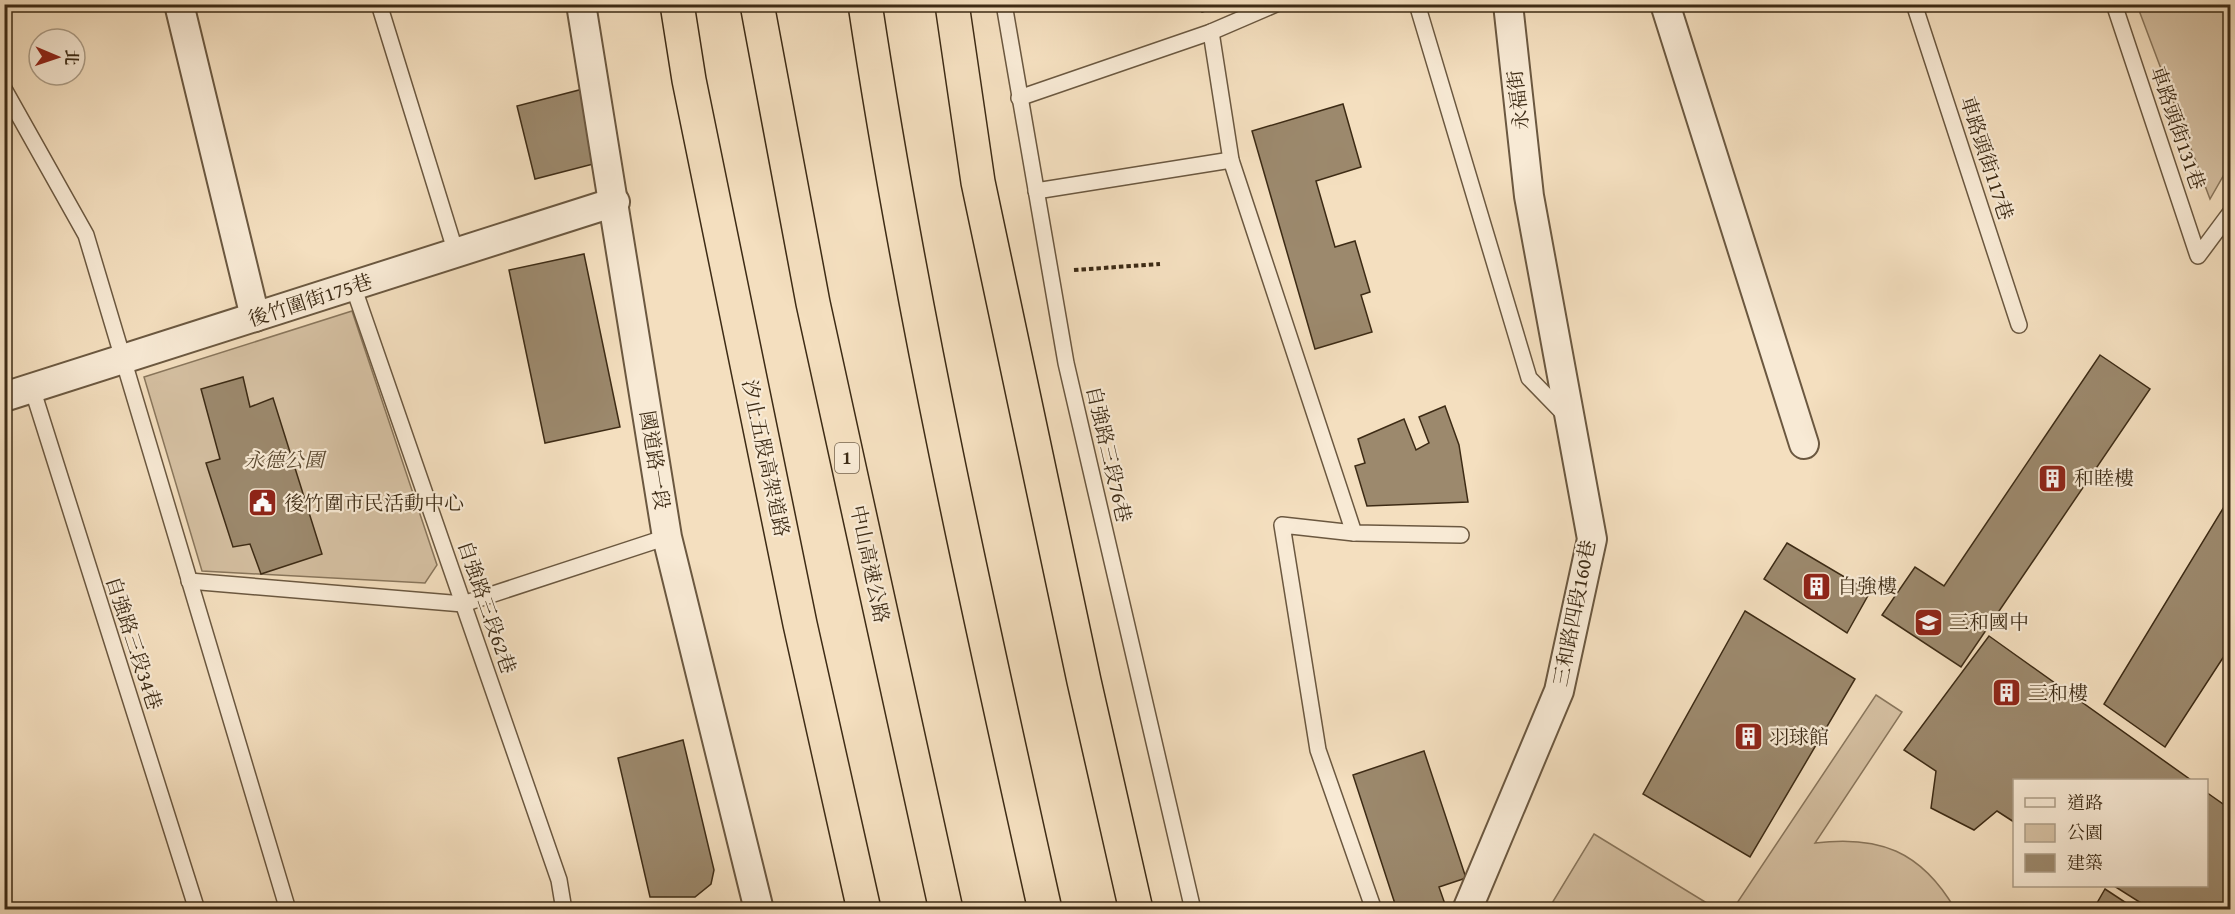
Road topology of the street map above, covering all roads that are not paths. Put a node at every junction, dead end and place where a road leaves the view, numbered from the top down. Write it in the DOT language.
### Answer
graph roads {
  1 [pos="179,4"];
  2 [pos="379,4"];
  3 [pos="581,4"];
  4 [pos="677,4"];
  5 [pos="758,4"];
  6 [pos="865,4"];
  7 [pos="952,4"];
  8 [pos="1004,4"];
  9 [pos="1276,4"];
  10 [pos="1417,4"];
  11 [pos="1508,4"];
  12 [pos="1665,4"];
  13 [pos="1914,4"];
  14 [pos="2114,4"];
  15 [pos="1211,32"];
  16 [pos="4,89"];
  17 [pos="1019,98"];
  18 [pos="1231,160"];
  19 [pos="1036,191"];
  20 [pos="1529,196"];
  21 [pos="615,202"];
  22 [pos="2229,216"];
  23 [pos="456,253"];
  24 [pos="353,286"];
  25 [pos="255,317"];
  26 [pos="2019,326"];
  27 [pos="124,359"];
  28 [pos="32,388"];
  29 [pos="4,397"];
  30 [pos="1570,420"];
  31 [pos="1804,444"];
  32 [pos="1354,533"];
  33 [pos="1461,535"];
  34 [pos="667,537"];
  35 [pos="189,581"];
  36 [pos="463,604"];
  37 [pos="197,909"];
  38 [pos="288,909"];
  39 [pos="564,909"];
  40 [pos="759,909"];
  41 [pos="864,909"];
  42 [pos="946,909"];
  43 [pos="1045,909"];
  44 [pos="1136,909"];
  45 [pos="1193,909"];
  46 [pos="1374,909"];
  47 [pos="1467,909"];
  1 -- 25 [label="street"];
  2 -- 23 [label="lane"];
  3 -- 21 [label="street, 國道路一段"];
  4 -- 41 [label="highway, 汐止五股高架道路"];
  5 -- 42 [label="highway, 中山高速公路 / 1"];
  6 -- 43 [label="highway"];
  7 -- 44 [label="highway"];
  8 -- 17 [label="lane, 自強路三段76巷"];
  9 -- 15 [label="lane"];
  10 -- 30 [label="lane"];
  11 -- 20 [label="street, 永福街"];
  12 -- 31 [label="street"];
  13 -- 26 [label="lane, 車路頭街117巷"];
  14 -- 22 [label="lane, 車路頭街131巷"];
  15 -- 17 [label="lane"];
  15 -- 18 [label="lane"];
  16 -- 27 [label="lane"];
  17 -- 19 [label="lane, 自強路三段76巷"];
  18 -- 19 [label="lane"];
  18 -- 32 [label="lane"];
  19 -- 45 [label="lane, 自強路三段76巷"];
  20 -- 30 [label="street, 三和路四段160巷"];
  21 -- 23 [label="street, 後竹圍街175巷"];
  21 -- 34 [label="street, 國道路一段"];
  23 -- 24 [label="street, 後竹圍街175巷"];
  24 -- 25 [label="street, 後竹圍街175巷"];
  24 -- 36 [label="lane, 自強路三段62巷"];
  25 -- 27 [label="street, 後竹圍街175巷"];
  27 -- 28 [label="street, 後竹圍街175巷"];
  27 -- 35 [label="lane"];
  28 -- 29 [label="street, 後竹圍街175巷"];
  28 -- 37 [label="lane, 自強路三段34巷"];
  30 -- 47 [label="street, 三和路四段160巷"];
  32 -- 33 [label="lane"];
  32 -- 46 [label="lane"];
  34 -- 36 [label="lane"];
  34 -- 40 [label="street, 國道路一段"];
  35 -- 36 [label="lane"];
  35 -- 38 [label="lane"];
  36 -- 39 [label="lane, 自強路三段62巷"];
}
